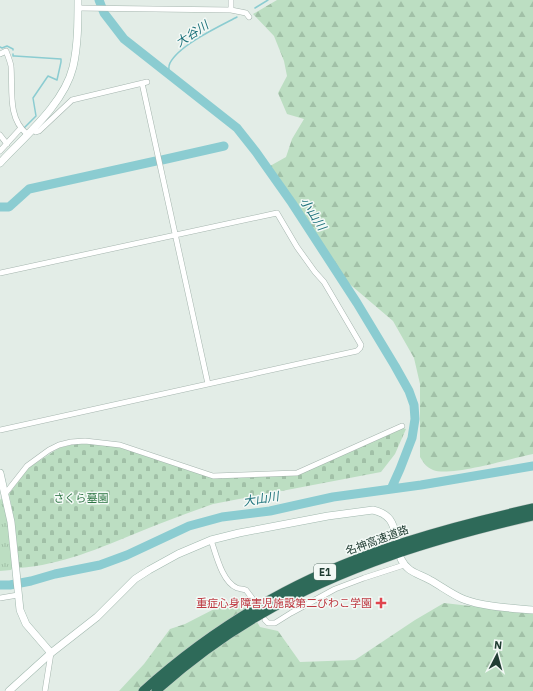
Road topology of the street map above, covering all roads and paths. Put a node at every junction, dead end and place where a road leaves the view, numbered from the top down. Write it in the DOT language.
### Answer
graph roads {
  1 [pos="78,0"];
  2 [pos="231,0"];
  3 [pos="78,8"];
  4 [pos="231,10"];
  5 [pos="249,17"];
  6 [pos="0,54"];
  7 [pos="20,129"];
  8 [pos="32,129"];
  9 [pos="27,134"];
  10 [pos="0,135"];
  11 [pos="7,144"];
  12 [pos="0,151"];
  13 [pos="0,163"];
  14 [pos="175,235"];
  15 [pos="0,273"];
  16 [pos="208,384"];
  17 [pos="402,426"];
  18 [pos="0,430"];
  19 [pos="0,473"];
  20 [pos="5,494"];
  21 [pos="533,508"];
  22 [pos="533,516"];
  23 [pos="396,538"];
  24 [pos="211,540"];
  25 [pos="403,562"];
  26 [pos="18,595"];
  27 [pos="0,598"];
  28 [pos="252,598"];
  29 [pos="533,610"];
  30 [pos="265,620"];
  31 [pos="51,653"];
  32 [pos="9,691"];
  33 [pos="45,691"];
  34 [pos="143,691"];
  35 [pos="156,691"];
  1 -- 3 [label="street"];
  2 -- 4 [label="street"];
  3 -- 4 [label="street"];
  3 -- 8 [label="street"];
  4 -- 5 [label="street"];
  6 -- 7 [label="street"];
  7 -- 9 [label="street"];
  7 -- 11 [label="street"];
  8 -- 9 [label="street"];
  8 -- 14 [label="street"];
  9 -- 13 [label="street"];
  10 -- 11 [label="street"];
  11 -- 12 [label="street"];
  14 -- 15 [label="street"];
  14 -- 16 [label="street"];
  14 -- 16 [label="street"];
  16 -- 18 [label="street"];
  17 -- 20 [label="street"];
  19 -- 20 [label="street"];
  20 -- 26 [label="street"];
  21 -- 34 [label="highway, 名神高速道路 / E1"];
  22 -- 35 [label="highway, 名神高速道路 / E1"];
  23 -- 24 [label="street"];
  24 -- 28 [label="street"];
  24 -- 31 [label="street"];
  25 -- 29 [label="street"];
  25 -- 30 [label="street"];
  26 -- 27 [label="street"];
  26 -- 31 [label="street"];
  31 -- 32 [label="street"];
  31 -- 33 [label="street"];
}
